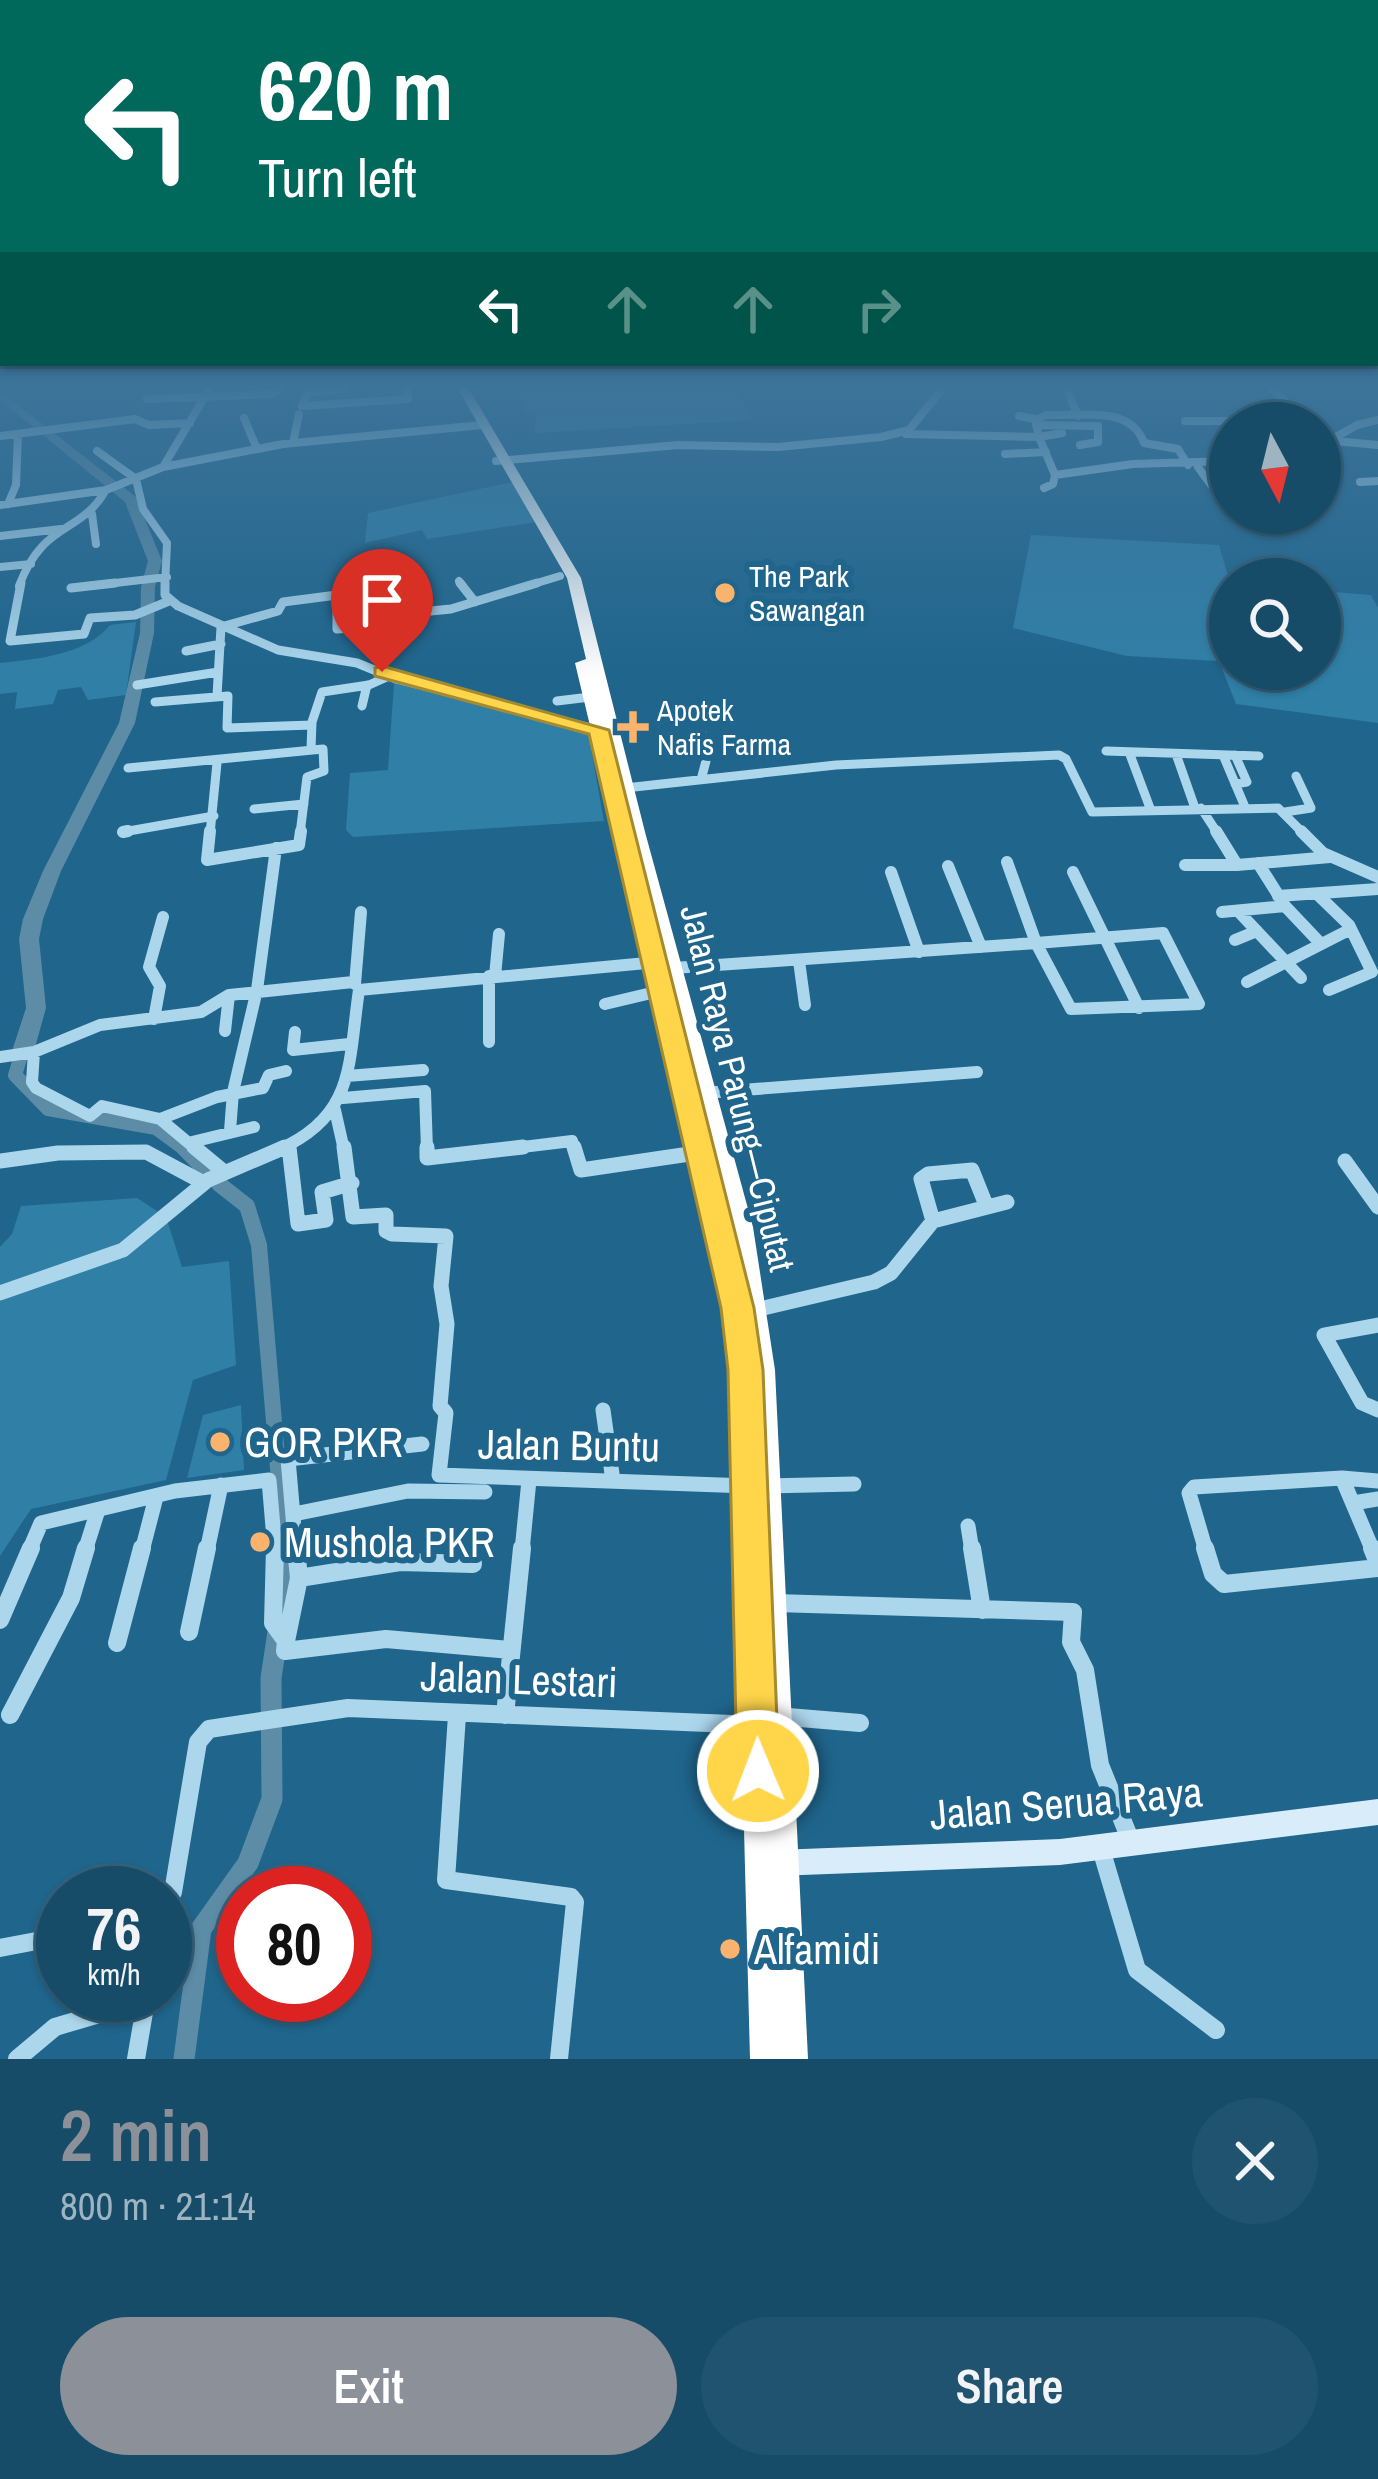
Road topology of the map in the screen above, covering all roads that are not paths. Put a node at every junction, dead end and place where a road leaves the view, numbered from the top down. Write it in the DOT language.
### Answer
graph roads {
  1 [pos="16,485"];
  2 [pos="121,485"];
  3 [pos="137,485"];
  4 [pos="516,485"];
  5 [pos="1052,485"];
  6 [pos="0,487"];
  7 [pos="1044,488"];
  8 [pos="111,489"];
  9 [pos="22,502"];
  10 [pos="4,504"];
  11 [pos="92,514"];
  12 [pos="18,519"];
  13 [pos="62,529"];
  14 [pos="0,536"];
  15 [pos="551,542"];
  16 [pos="96,544"];
  17 [pos="31,564"];
  18 [pos="0,567"];
  19 [pos="560,576"];
  20 [pos="162,578"];
  21 [pos="458,581"];
  22 [pos="71,588"];
  23 [pos="169,601"];
  24 [pos="475,602"];
  25 [pos="6,611"];
  26 [pos="221,627"];
  27 [pos="14,644"];
  28 [pos="221,644"];
  29 [pos="0,649"];
  30 [pos="186,651"];
  31 [pos="592,669"];
  32 [pos="218,672"];
  33 [pos="389,676"];
  34 [pos="136,685"];
  35 [pos="368,685"];
  36 [pos="217,696"];
  37 [pos="590,697"];
  38 [pos="557,700"];
  39 [pos="155,701"];
  40 [pos="362,706"];
  41 [pos="312,725"];
  42 [pos="599,730"];
  43 [pos="702,734"];
  44 [pos="311,748"];
  45 [pos="1106,751"];
  46 [pos="1129,752"];
  47 [pos="1176,754"];
  48 [pos="1229,755"];
  49 [pos="1259,756"];
  50 [pos="217,763"];
  51 [pos="128,768"];
  52 [pos="702,776"];
  53 [pos="1296,776"];
  54 [pos="625,788"];
  55 [pos="304,804"];
  56 [pos="1245,807"];
  57 [pos="1150,808"];
  58 [pos="1198,808"];
  59 [pos="254,809"];
  60 [pos="1285,812"];
  61 [pos="214,816"];
  62 [pos="123,832"];
  63 [pos="630,832"];
  64 [pos="276,848"];
  65 [pos="1330,857"];
  66 [pos="1007,862"];
  67 [pos="1258,863"];
  68 [pos="1185,865"];
  69 [pos="1237,865"];
  70 [pos="948,866"];
  71 [pos="891,872"];
  72 [pos="1072,872"];
  73 [pos="1378,877"];
  74 [pos="1378,889"];
  75 [pos="1360,892"];
  76 [pos="1317,894"];
  77 [pos="1281,901"];
  78 [pos="1378,907"];
  79 [pos="1238,911"];
  80 [pos="361,912"];
  81 [pos="1222,912"];
  82 [pos="163,917"];
  83 [pos="1351,929"];
  84 [pos="1257,931"];
  85 [pos="499,934"];
  86 [pos="1102,938"];
  87 [pos="1235,940"];
  88 [pos="1039,943"];
  89 [pos="1321,944"];
  90 [pos="981,947"];
  91 [pos="919,952"];
  92 [pos="799,961"];
  93 [pos="1285,962"];
  94 [pos="664,970"];
  95 [pos="492,976"];
  96 [pos="1301,978"];
  97 [pos="1246,982"];
  98 [pos="356,986"];
  99 [pos="1329,990"];
  100 [pos="256,992"];
  101 [pos="229,995"];
  102 [pos="605,1004"];
  103 [pos="805,1005"];
  104 [pos="1139,1008"];
  105 [pos="154,1019"];
  106 [pos="225,1031"];
  107 [pos="295,1032"];
  108 [pos="489,1042"];
  109 [pos="350,1044"];
  110 [pos="34,1052"];
  111 [pos="0,1058"];
  112 [pos="423,1070"];
  113 [pos="286,1071"];
  114 [pos="977,1072"];
  115 [pos="346,1076"];
  116 [pos="233,1092"];
  117 [pos="704,1093"];
  118 [pos="339,1104"];
  119 [pos="160,1119"];
  120 [pos="254,1127"];
  121 [pos="230,1131"];
  122 [pos="192,1142"];
  123 [pos="290,1145"];
  124 [pos="703,1152"];
  125 [pos="1345,1160"];
  126 [pos="0,1161"];
  127 [pos="223,1171"];
  128 [pos="204,1183"];
  129 [pos="352,1183"];
  130 [pos="1375,1198"];
  131 [pos="1007,1202"];
  132 [pos="986,1205"];
  133 [pos="932,1221"];
  134 [pos="0,1293"];
  135 [pos="755,1310"];
  136 [pos="1378,1325"];
  137 [pos="603,1410"];
  138 [pos="1378,1410"];
  139 [pos="422,1444"];
  140 [pos="1342,1478"];
  141 [pos="529,1480"];
  142 [pos="613,1481"];
  143 [pos="1378,1481"];
  144 [pos="854,1484"];
  145 [pos="220,1485"];
  146 [pos="747,1486"];
  147 [pos="484,1492"];
  148 [pos="156,1497"];
  149 [pos="1378,1499"];
  150 [pos="1353,1503"];
  151 [pos="98,1510"];
  152 [pos="294,1514"];
  153 [pos="968,1526"];
  154 [pos="472,1564"];
  155 [pos="1378,1566"];
  156 [pos="299,1578"];
  157 [pos="774,1604"];
  158 [pos="982,1610"];
  159 [pos="0,1620"];
  160 [pos="189,1632"];
  161 [pos="286,1641"];
  162 [pos="118,1643"];
  163 [pos="511,1650"];
  164 [pos="10,1715"];
  165 [pos="457,1715"];
  166 [pos="505,1715"];
  167 [pos="766,1720"];
  168 [pos="860,1723"];
  169 [pos="1378,1812"];
  170 [pos="1132,1844"];
  171 [pos="1101,1848"];
  172 [pos="770,1863"];
  173 [pos="178,1866"];
  174 [pos="36,1941"];
  175 [pos="0,1948"];
  176 [pos="70,2022"];
  177 [pos="143,2022"];
  178 [pos="1216,2030"];
  179 [pos="17,2059"];
  180 [pos="136,2059"];
  181 [pos="560,2059"];
  182 [pos="768,2059"];
  183 [pos="790,2059"];
  1 -- 6 [label="street"];
  1 -- 10 [label="street"];
  2 -- 8 [label="street"];
  3 -- 20 [label="street"];
  4 -- 15 [label="highway, Jalan Raya Parung—Ciputat"];
  5 -- 7 [label="street"];
  8 -- 9 [label="street"];
  8 -- 11 [label="street"];
  9 -- 10 [label="street"];
  9 -- 12 [label="street"];
  11 -- 13 [label="street"];
  11 -- 16 [label="street"];
  13 -- 14 [label="street"];
  13 -- 17 [label="street"];
  15 -- 19 [label="highway, Jalan Raya Parung—Ciputat"];
  15 -- 31 [label="highway, Jalan Raya Parung—Ciputat"];
  17 -- 18 [label="street"];
  17 -- 25 [label="street"];
  19 -- 24 [label="street"];
  19 -- 31 [label="highway, Jalan Raya Parung—Ciputat"];
  20 -- 22 [label="street"];
  20 -- 23 [label="street"];
  21 -- 24 [label="street"];
  23 -- 26 [label="street"];
  23 -- 27 [label="street"];
  24 -- 26 [label="street"];
  25 -- 27 [label="street"];
  26 -- 28 [label="street"];
  26 -- 33 [label="street"];
  27 -- 29 [label="street"];
  28 -- 30 [label="street"];
  28 -- 32 [label="street"];
  31 -- 37 [label="highway, Jalan Raya Parung—Ciputat"];
  31 -- 54 [label="highway, Jalan Raya Parung—Ciputat"];
  32 -- 34 [label="street"];
  32 -- 36 [label="street"];
  33 -- 35 [label="street"];
  33 -- 42 [label="street"];
  35 -- 40 [label="street"];
  35 -- 41 [label="street"];
  36 -- 39 [label="street"];
  36 -- 41 [label="street"];
  37 -- 38 [label="street"];
  37 -- 42 [label="highway, Jalan Raya Parung—Ciputat"];
  41 -- 44 [label="street"];
  42 -- 63 [label="highway, Jalan Raya Parung—Ciputat"];
  43 -- 52 [label="street"];
  44 -- 50 [label="street"];
  44 -- 55 [label="street"];
  45 -- 46 [label="street"];
  46 -- 47 [label="street"];
  46 -- 57 [label="street"];
  47 -- 48 [label="street"];
  47 -- 58 [label="street"];
  48 -- 49 [label="street"];
  48 -- 56 [label="street"];
  50 -- 51 [label="street"];
  50 -- 61 [label="street"];
  52 -- 54 [label="street"];
  52 -- 57 [label="street"];
  53 -- 60 [label="street"];
  54 -- 63 [label="highway, Jalan Raya Parung—Ciputat"];
  55 -- 59 [label="street"];
  55 -- 64 [label="street"];
  56 -- 58 [label="street"];
  56 -- 60 [label="street"];
  57 -- 58 [label="street"];
  58 -- 69 [label="street"];
  60 -- 65 [label="street"];
  61 -- 62 [label="street"];
  61 -- 64 [label="street"];
  63 -- 94 [label="highway, Jalan Raya Parung—Ciputat"];
  64 -- 100 [label="street"];
  65 -- 67 [label="street"];
  65 -- 73 [label="street"];
  66 -- 88 [label="street"];
  67 -- 69 [label="street"];
  67 -- 77 [label="street"];
  68 -- 69 [label="street"];
  70 -- 90 [label="street"];
  71 -- 91 [label="street"];
  72 -- 86 [label="street"];
  74 -- 75 [label="street"];
  75 -- 76 [label="street"];
  75 -- 78 [label="street"];
  76 -- 77 [label="street"];
  76 -- 83 [label="street"];
  77 -- 79 [label="street"];
  77 -- 89 [label="street"];
  79 -- 81 [label="street"];
  79 -- 84 [label="street"];
  80 -- 98 [label="street"];
  82 -- 105 [label="street"];
  83 -- 89 [label="street"];
  83 -- 99 [label="street"];
  84 -- 87 [label="street"];
  84 -- 93 [label="street"];
  85 -- 95 [label="street"];
  86 -- 88 [label="street"];
  86 -- 104 [label="street"];
  86 -- 104 [label="street"];
  88 -- 90 [label="street"];
  88 -- 104 [label="street"];
  89 -- 93 [label="street"];
  90 -- 91 [label="street"];
  91 -- 92 [label="street"];
  92 -- 94 [label="street"];
  92 -- 103 [label="street"];
  93 -- 96 [label="street"];
  93 -- 97 [label="street"];
  94 -- 95 [label="street"];
  94 -- 102 [label="street"];
  94 -- 117 [label="highway, Jalan Raya Parung—Ciputat"];
  94 -- 124 [label="highway, Jalan Raya Parung—Ciputat"];
  95 -- 98 [label="street"];
  95 -- 108 [label="street"];
  98 -- 100 [label="street"];
  98 -- 109 [label="street"];
  100 -- 101 [label="street"];
  100 -- 116 [label="street"];
  101 -- 105 [label="street"];
  101 -- 106 [label="street"];
  105 -- 110 [label="street"];
  107 -- 109 [label="street"];
  109 -- 115 [label="street"];
  110 -- 111 [label="street"];
  110 -- 119 [label="street"];
  112 -- 115 [label="street"];
  113 -- 116 [label="street"];
  114 -- 117 [label="street"];
  115 -- 118 [label="street"];
  116 -- 119 [label="street"];
  116 -- 121 [label="street"];
  117 -- 135 [label="highway, Jalan Raya Parung—Ciputat"];
  118 -- 123 [label="street"];
  118 -- 124 [label="street"];
  118 -- 129 [label="street"];
  119 -- 122 [label="street"];
  120 -- 121 [label="street"];
  121 -- 122 [label="street"];
  122 -- 127 [label="street"];
  123 -- 127 [label="street"];
  123 -- 129 [label="street"];
  124 -- 146 [label="highway, Jalan Raya Parung—Ciputat"];
  125 -- 130 [label="street"];
  126 -- 128 [label="street"];
  127 -- 128 [label="street"];
  128 -- 134 [label="street"];
  129 -- 141 [label="street, Jalan Buntu"];
  131 -- 132 [label="street"];
  132 -- 133 [label="street"];
  132 -- 133 [label="street"];
  133 -- 135 [label="street"];
  135 -- 146 [label="highway, Jalan Raya Parung—Ciputat"];
  136 -- 138 [label="street"];
  137 -- 142 [label="street"];
  139 -- 152 [label="street"];
  140 -- 143 [label="street"];
  140 -- 150 [label="street"];
  140 -- 155 [label="street"];
  141 -- 142 [label="street, Jalan Buntu"];
  141 -- 163 [label="street"];
  142 -- 146 [label="street, Jalan Buntu"];
  144 -- 146 [label="street, Jalan Buntu"];
  145 -- 148 [label="street"];
  145 -- 160 [label="street"];
  145 -- 161 [label="street"];
  146 -- 157 [label="highway, Jalan Raya Parung—Ciputat"];
  146 -- 167 [label="highway, Jalan Raya Parung—Ciputat"];
  147 -- 152 [label="street"];
  148 -- 151 [label="street"];
  148 -- 162 [label="street"];
  149 -- 150 [label="street"];
  150 -- 155 [label="street"];
  151 -- 159 [label="street"];
  151 -- 164 [label="street"];
  152 -- 156 [label="street"];
  153 -- 158 [label="street"];
  154 -- 156 [label="street"];
  156 -- 161 [label="street"];
  157 -- 158 [label="street"];
  157 -- 167 [label="highway, Jalan Raya Parung—Ciputat"];
  158 -- 170 [label="street"];
  161 -- 163 [label="street"];
  163 -- 166 [label="street"];
  165 -- 166 [label="street, Jalan Lestari"];
  165 -- 173 [label="street, Jalan Lestari"];
  165 -- 181 [label="street"];
  166 -- 167 [label="street, Jalan Lestari"];
  167 -- 168 [label="street, Jalan Lestari"];
  167 -- 172 [label="highway, Jalan Raya Parung—Ciputat"];
  169 -- 170 [label="main road, Jalan Serua Raya"];
  170 -- 171 [label="main road, Jalan Serua Raya"];
  171 -- 172 [label="main road, Jalan Serua Raya"];
  171 -- 178 [label="street"];
  172 -- 182 [label="highway, Jalan Raya Parung—Ciputat"];
  172 -- 183 [label="highway, Jalan Raya Parung—Ciputat"];
  174 -- 175 [label="street"];
  176 -- 179 [label="street"];
  177 -- 180 [label="street"];
}
